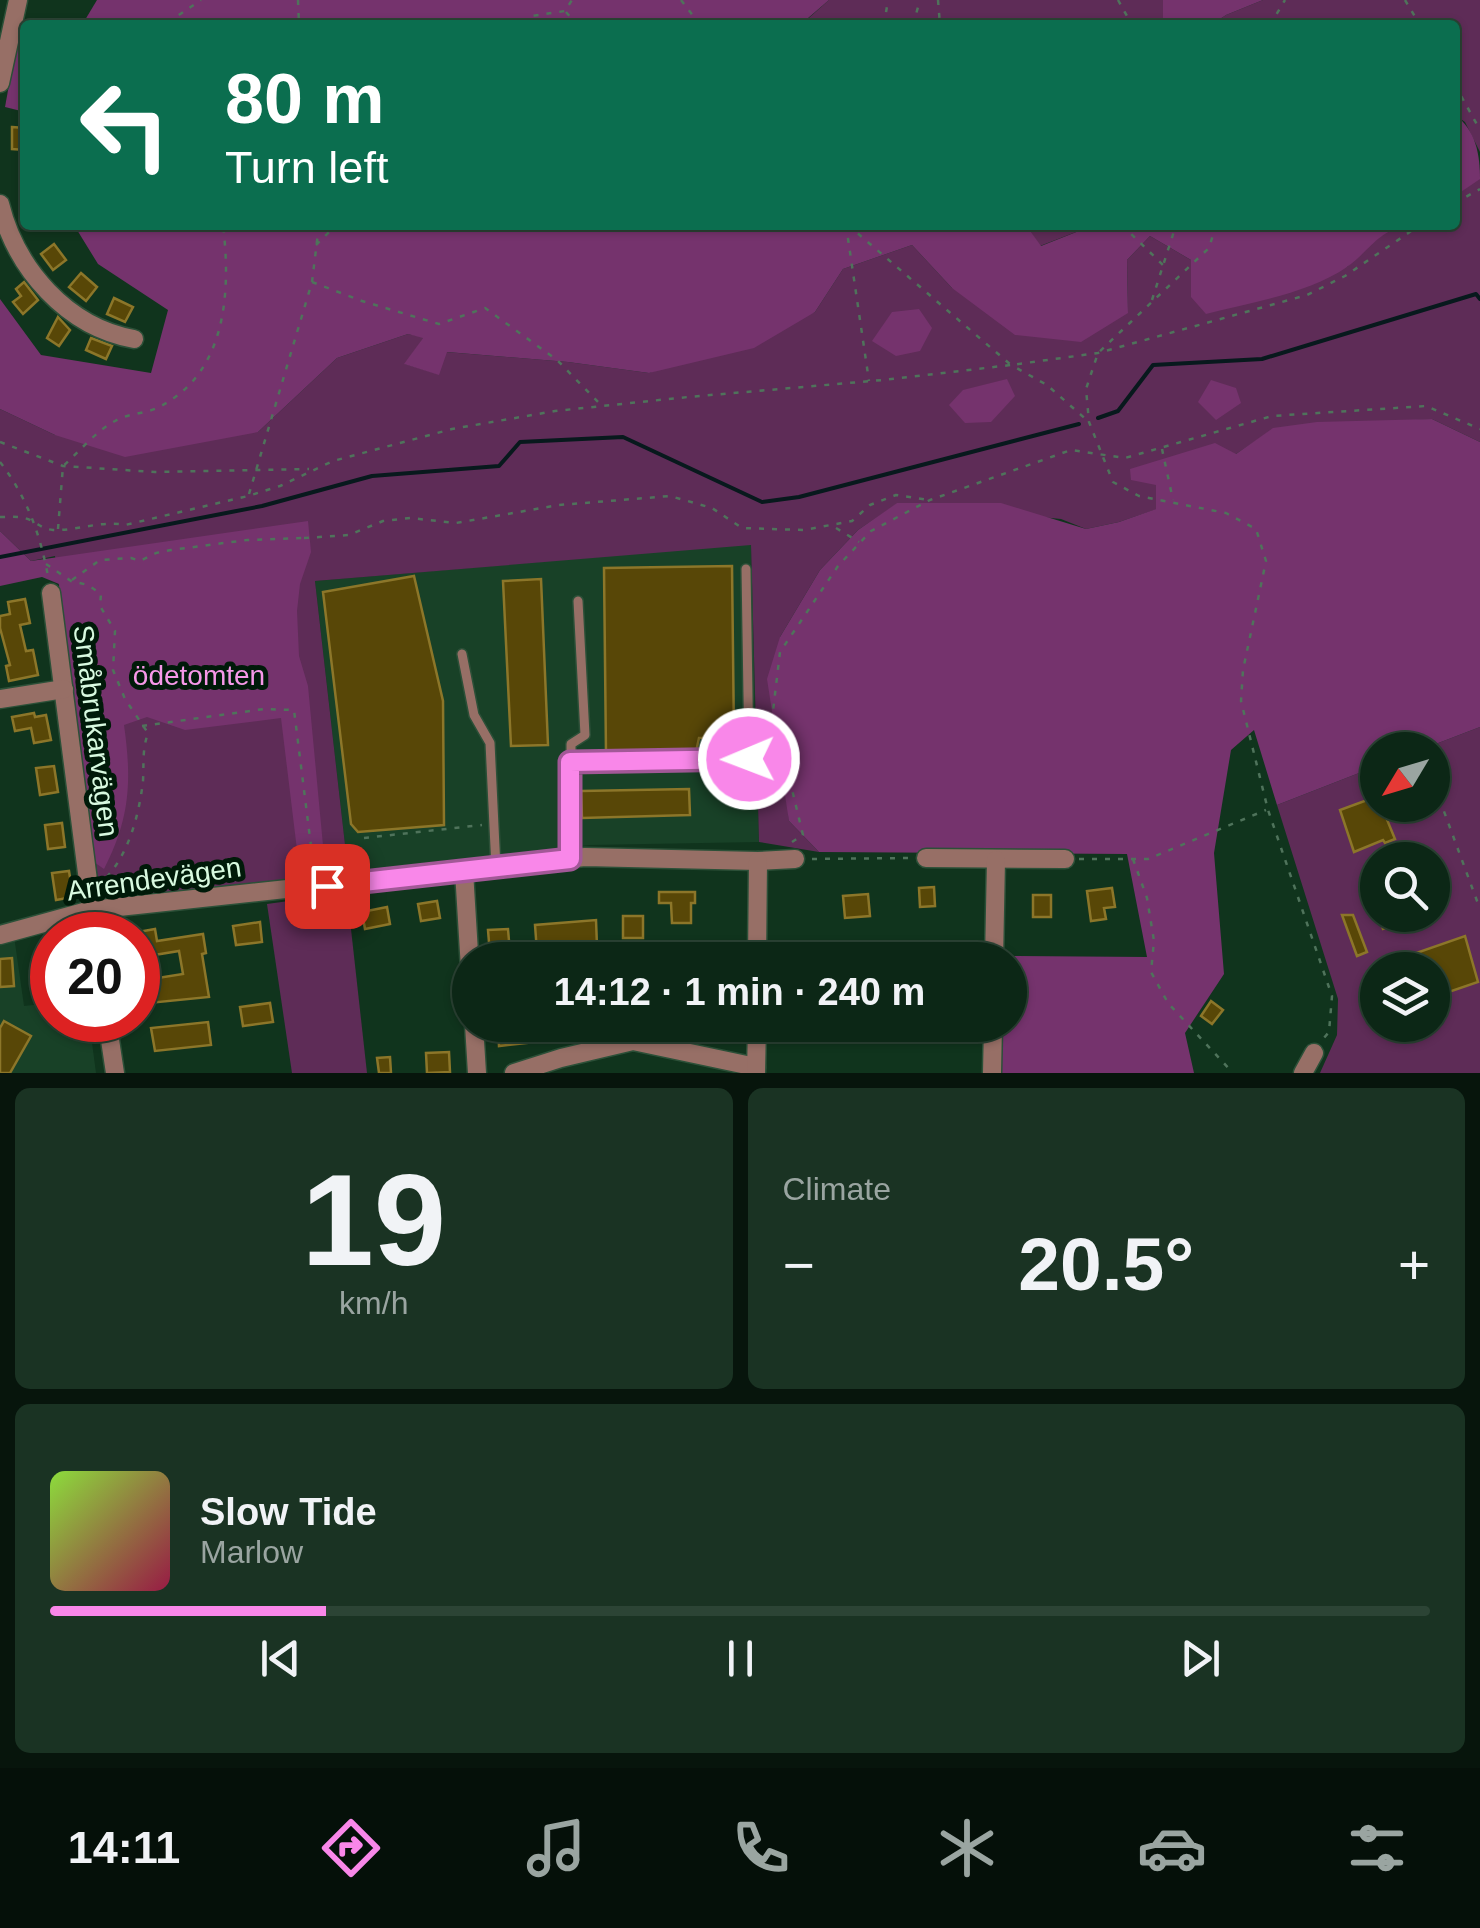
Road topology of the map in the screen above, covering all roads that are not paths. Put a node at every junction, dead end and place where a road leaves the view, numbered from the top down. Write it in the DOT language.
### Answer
graph roads {
  1 [pos="18,0"];
  2 [pos="0,83"];
  3 [pos="0,204"];
  4 [pos="134,339"];
  5 [pos="746,570"];
  6 [pos="51,593"];
  7 [pos="578,602"];
  8 [pos="462,654"];
  9 [pos="64,689"];
  10 [pos="0,699"];
  11 [pos="570,762"];
  12 [pos="793,851"];
  13 [pos="926,858"];
  14 [pos="570,859"];
  15 [pos="1065,859"];
  16 [pos="996,860"];
  17 [pos="758,862"];
  18 [pos="496,868"];
  19 [pos="464,871"];
  20 [pos="91,910"];
  21 [pos="0,934"];
  22 [pos="468,942"];
  23 [pos="757,942"];
  24 [pos="994,942"];
  25 [pos="110,1042"];
  26 [pos="475,1042"];
  27 [pos="757,1042"];
  28 [pos="993,1042"];
  29 [pos="1314,1053"];
  30 [pos="756,1070"];
  31 [pos="115,1073"];
  32 [pos="477,1073"];
  33 [pos="514,1073"];
  34 [pos="992,1073"];
  35 [pos="1303,1073"];
  1 -- 2 [label="street"];
  3 -- 4 [label="street"];
  5 -- 11 [label="lane"];
  6 -- 9 [label="street, Småbrukarvägen"];
  7 -- 11 [label="lane"];
  8 -- 18 [label="lane"];
  9 -- 10 [label="street"];
  9 -- 20 [label="street, Småbrukarvägen"];
  11 -- 14 [label="lane"];
  12 -- 17 [label="street, Arrendevägen"];
  13 -- 16 [label="street"];
  14 -- 17 [label="street, Arrendevägen"];
  14 -- 18 [label="street, Arrendevägen"];
  15 -- 16 [label="street"];
  16 -- 24 [label="street"];
  17 -- 23 [label="street"];
  18 -- 19 [label="street, Arrendevägen"];
  19 -- 20 [label="street, Arrendevägen"];
  19 -- 22 [label="street"];
  20 -- 21 [label="street, Arrendevägen"];
  25 -- 31 [label="street"];
  26 -- 32 [label="street"];
  27 -- 30 [label="street"];
  28 -- 34 [label="street"];
  29 -- 35 [label="street"];
  30 -- 33 [label="street"];
}
